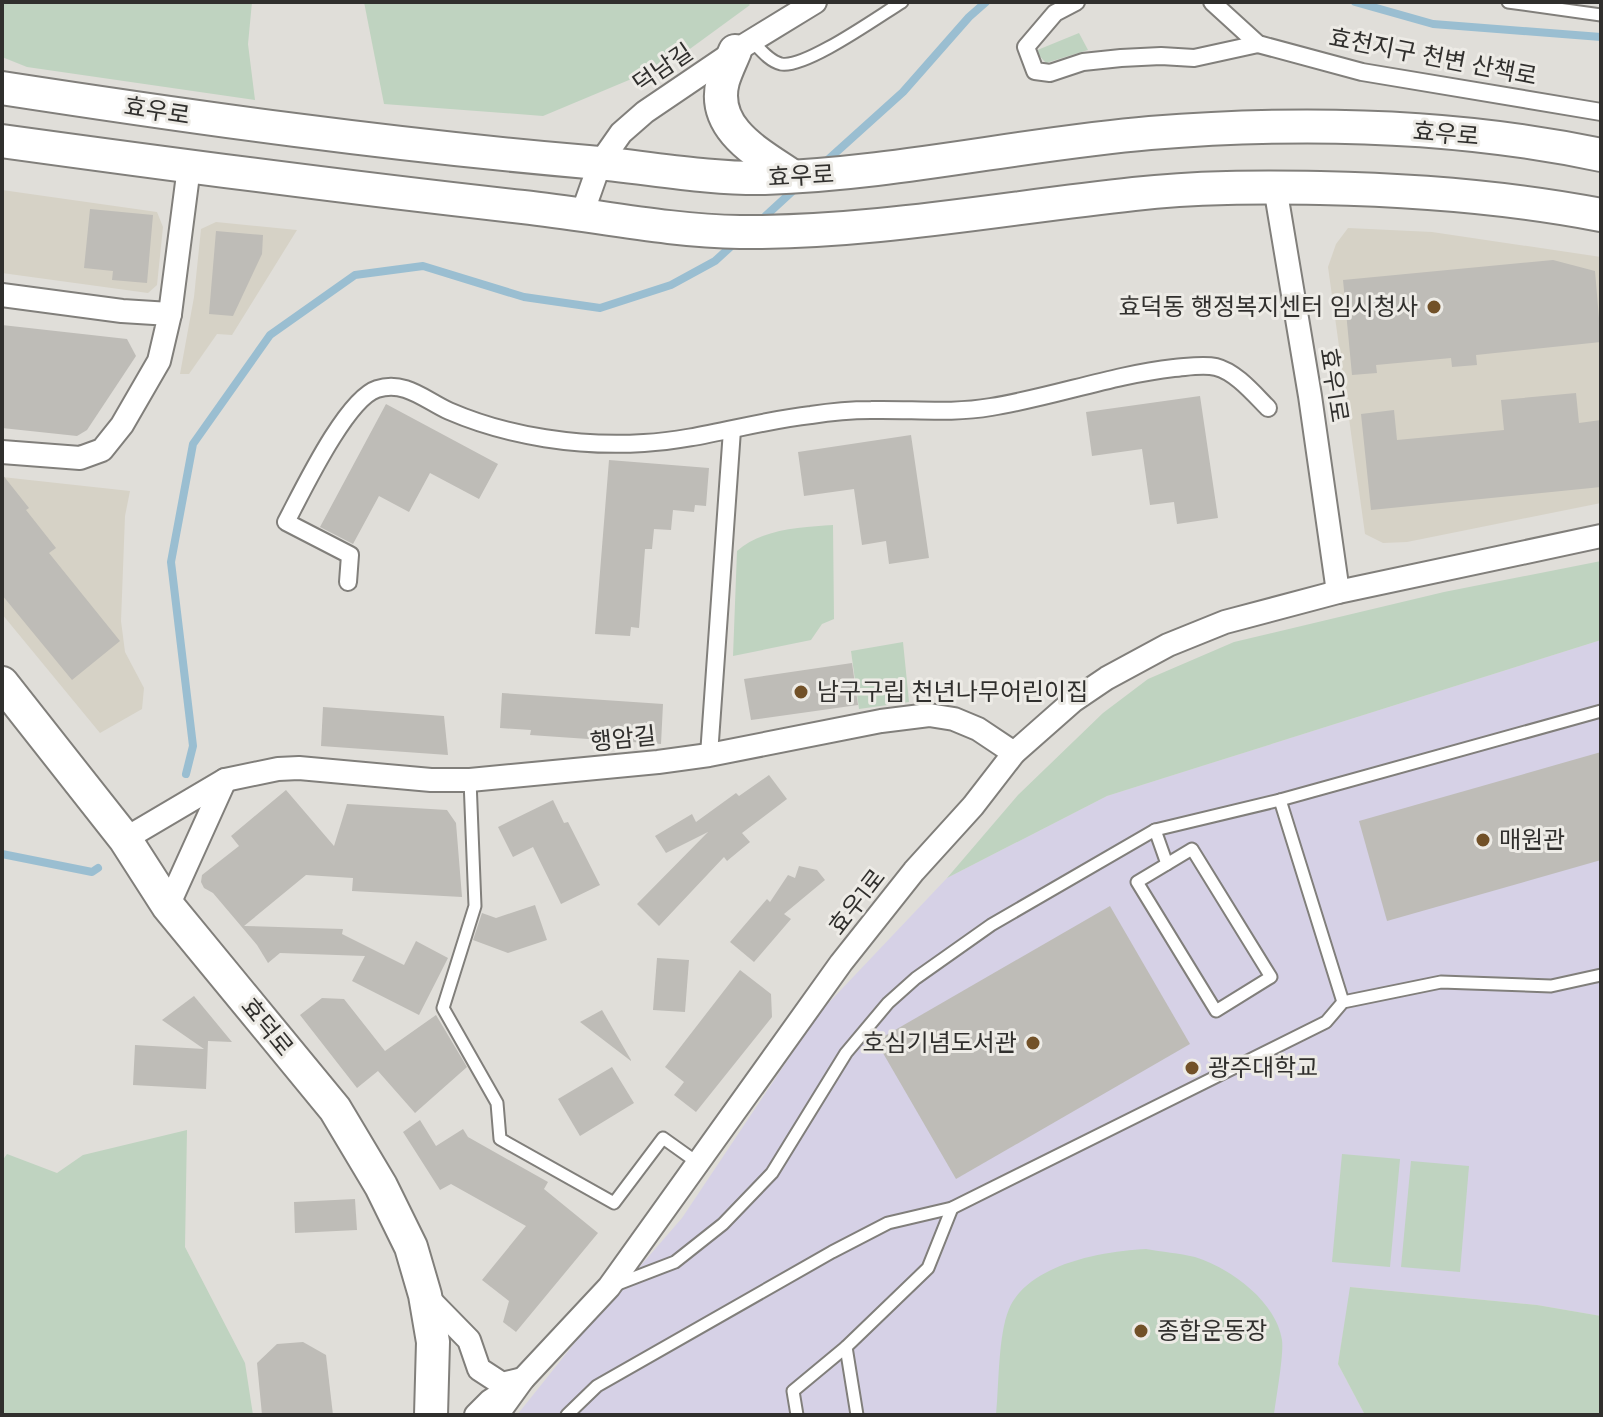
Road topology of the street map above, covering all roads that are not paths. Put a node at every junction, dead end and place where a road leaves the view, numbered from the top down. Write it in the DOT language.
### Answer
graph roads {
  1 [pos="815,2"];
  2 [pos="902,2"];
  3 [pos="1076,2"];
  4 [pos="1508,2"];
  5 [pos="1223,6"];
  6 [pos="1601,15"];
  7 [pos="1258,44"];
  8 [pos="743,46"];
  9 [pos="2,88"];
  10 [pos="1601,112"];
  11 [pos="2,141"];
  12 [pos="1601,155"];
  13 [pos="600,163"];
  14 [pos="189,167"];
  15 [pos="792,176"];
  16 [pos="1275,187"];
  17 [pos="582,214"];
  18 [pos="1601,215"];
  19 [pos="2,295"];
  20 [pos="170,314"];
  21 [pos="1268,408"];
  22 [pos="732,430"];
  23 [pos="2,452"];
  24 [pos="1601,536"];
  25 [pos="348,582"];
  26 [pos="1338,592"];
  27 [pos="2,683"];
  28 [pos="1601,711"];
  29 [pos="1014,753"];
  30 [pos="709,755"];
  31 [pos="225,780"];
  32 [pos="470,780"];
  33 [pos="1280,800"];
  34 [pos="1155,830"];
  35 [pos="125,839"];
  36 [pos="1167,864"];
  37 [pos="168,906"];
  38 [pos="1601,975"];
  39 [pos="1343,1002"];
  40 [pos="698,1163"];
  41 [pos="952,1208"];
  42 [pos="609,1287"];
  43 [pos="425,1295"];
  44 [pos="846,1347"];
  45 [pos="523,1379"];
  46 [pos="431,1415"];
  47 [pos="476,1415"];
  48 [pos="497,1415"];
  49 [pos="567,1415"];
  50 [pos="797,1415"];
  51 [pos="857,1415"];
  1 -- 8 [label="street, 덕남길"];
  2 -- 8 [label="lane"];
  3 -- 7 [label="street, 효천지구 천변 산책로"];
  4 -- 6 [label="lane"];
  5 -- 7 [label="street, 효천지구 천변 산책로"];
  7 -- 10 [label="street, 효천지구 천변 산책로"];
  8 -- 13 [label="street, 덕남길"];
  8 -- 15 [label="main road"];
  9 -- 13 [label="main road, 효우로"];
  11 -- 14 [label="main road"];
  12 -- 15 [label="main road, 효우로"];
  13 -- 15 [label="main road, 효우로"];
  13 -- 17 [label="street, 덕남길"];
  14 -- 17 [label="main road"];
  14 -- 20 [label="street"];
  16 -- 17 [label="main road"];
  16 -- 18 [label="main road"];
  16 -- 26 [label="street, 효우1로"];
  19 -- 20 [label="street"];
  20 -- 23 [label="street"];
  21 -- 22 [label="street"];
  22 -- 25 [label="street"];
  22 -- 30 [label="street"];
  24 -- 26 [label="street, 효우1로"];
  26 -- 29 [label="street, 효우1로"];
  27 -- 35 [label="main road, 효덕로"];
  28 -- 33 [label="lane"];
  29 -- 30 [label="street, 행암길"];
  29 -- 40 [label="street, 효우1로"];
  30 -- 32 [label="street, 행암길"];
  31 -- 32 [label="street, 행암길"];
  31 -- 35 [label="street, 행암길"];
  31 -- 37 [label="street"];
  32 -- 40 [label="lane"];
  33 -- 34 [label="lane"];
  33 -- 39 [label="lane"];
  34 -- 36 [label="lane"];
  34 -- 42 [label="lane"];
  35 -- 37 [label="main road, 효덕로"];
  36 -- 36 [label="lane"];
  37 -- 43 [label="main road, 효덕로"];
  38 -- 39 [label="lane"];
  39 -- 41 [label="lane"];
  40 -- 42 [label="street, 효우1로"];
  41 -- 44 [label="lane"];
  41 -- 49 [label="lane"];
  42 -- 45 [label="street, 효우1로"];
  43 -- 45 [label="street"];
  43 -- 46 [label="main road, 효덕로"];
  44 -- 50 [label="lane"];
  44 -- 51 [label="lane"];
  45 -- 47 [label="street, 효우1로"];
  45 -- 48 [label="street, 효우1로"];
}
